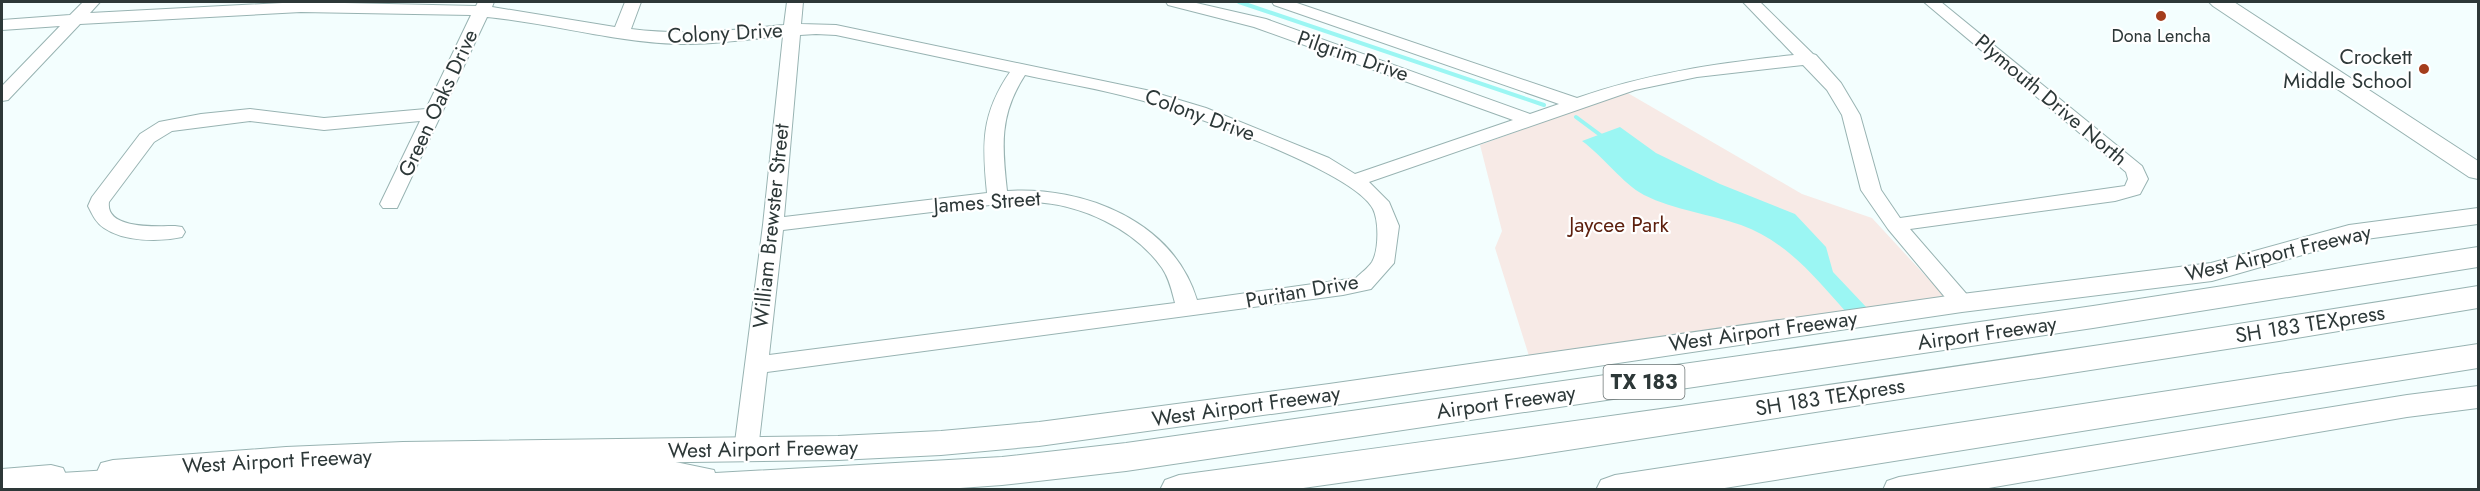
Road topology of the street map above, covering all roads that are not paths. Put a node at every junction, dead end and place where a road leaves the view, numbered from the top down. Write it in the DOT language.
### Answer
graph roads {
  1 [pos="92,2"];
  2 [pos="633,2"];
  3 [pos="795,2"];
  4 [pos="1174,2"];
  5 [pos="1280,2"];
  6 [pos="1751,2"];
  7 [pos="1932,2"];
  8 [pos="2220,2"];
  9 [pos="2243,2"];
  10 [pos="329,4"];
  11 [pos="484,6"];
  12 [pos="75,19"];
  13 [pos="2,25"];
  14 [pos="792,29"];
  15 [pos="622,32"];
  16 [pos="1810,59"];
  17 [pos="1021,68"];
  18 [pos="2,96"];
  19 [pos="1577,104"];
  20 [pos="433,114"];
  21 [pos="1530,120"];
  22 [pos="2430,140"];
  23 [pos="2475,148"];
  24 [pos="2478,172"];
  25 [pos="1354,181"];
  26 [pos="998,198"];
  27 [pos="390,204"];
  28 [pos="2474,220"];
  29 [pos="773,225"];
  30 [pos="1895,225"];
  31 [pos="175,232"];
  32 [pos="2478,257"];
  33 [pos="2478,297"];
  34 [pos="1962,303"];
  35 [pos="1188,308"];
  36 [pos="2478,311"];
  37 [pos="2478,356"];
  38 [pos="755,365"];
  39 [pos="2478,397"];
  40 [pos="746,450"];
  41 [pos="2,482"];
  42 [pos="728,486"];
  43 [pos="28,489"];
  44 [pos="672,489"];
  45 [pos="1179,489"];
  46 [pos="1282,489"];
  47 [pos="1616,489"];
  48 [pos="1899,489"];
  1 -- 12 [label="street"];
  2 -- 15 [label="street"];
  3 -- 14 [label="street, William Brewster Street"];
  4 -- 21 [label="street, Pilgrim Drive"];
  5 -- 19 [label="street, Pilgrim Drive"];
  6 -- 16 [label="street"];
  7 -- 30 [label="street, Plymouth Drive North"];
  8 -- 22 [label="main road"];
  9 -- 23 [label="main road"];
  10 -- 11 [label="street, Colony Drive"];
  10 -- 12 [label="street, Colony Drive"];
  11 -- 15 [label="street, Colony Drive"];
  11 -- 20 [label="street, Green Oaks Drive"];
  12 -- 13 [label="street, Colony Drive"];
  12 -- 18 [label="street"];
  14 -- 15 [label="street, Colony Drive"];
  14 -- 17 [label="street, Colony Drive"];
  14 -- 29 [label="street, William Brewster Street"];
  16 -- 19 [label="street"];
  16 -- 30 [label="street"];
  17 -- 25 [label="street, Colony Drive"];
  17 -- 26 [label="street"];
  19 -- 21 [label="street"];
  20 -- 27 [label="street, Green Oaks Drive"];
  20 -- 31 [label="street"];
  21 -- 25 [label="street"];
  22 -- 24 [label="main road"];
  22 -- 28 [label="main road"];
  25 -- 35 [label="street, Puritan Drive"];
  26 -- 29 [label="street, James Street"];
  26 -- 35 [label="street, James Street"];
  28 -- 34 [label="main road, West Airport Freeway"];
  29 -- 38 [label="street, William Brewster Street"];
  30 -- 34 [label="street"];
  32 -- 42 [label="highway, Airport Freeway / TX 183"];
  33 -- 45 [label="highway, SH 183 TEXpress"];
  34 -- 40 [label="main road, West Airport Freeway"];
  35 -- 38 [label="street, Puritan Drive"];
  36 -- 46 [label="highway, SH 183 TEXpress"];
  37 -- 47 [label="highway"];
  38 -- 40 [label="street, William Brewster Street"];
  39 -- 48 [label="main road"];
  40 -- 41 [label="main road, West Airport Freeway"];
  42 -- 43 [label="highway"];
  42 -- 44 [label="highway, Airport Freeway / TX 183"];
}
